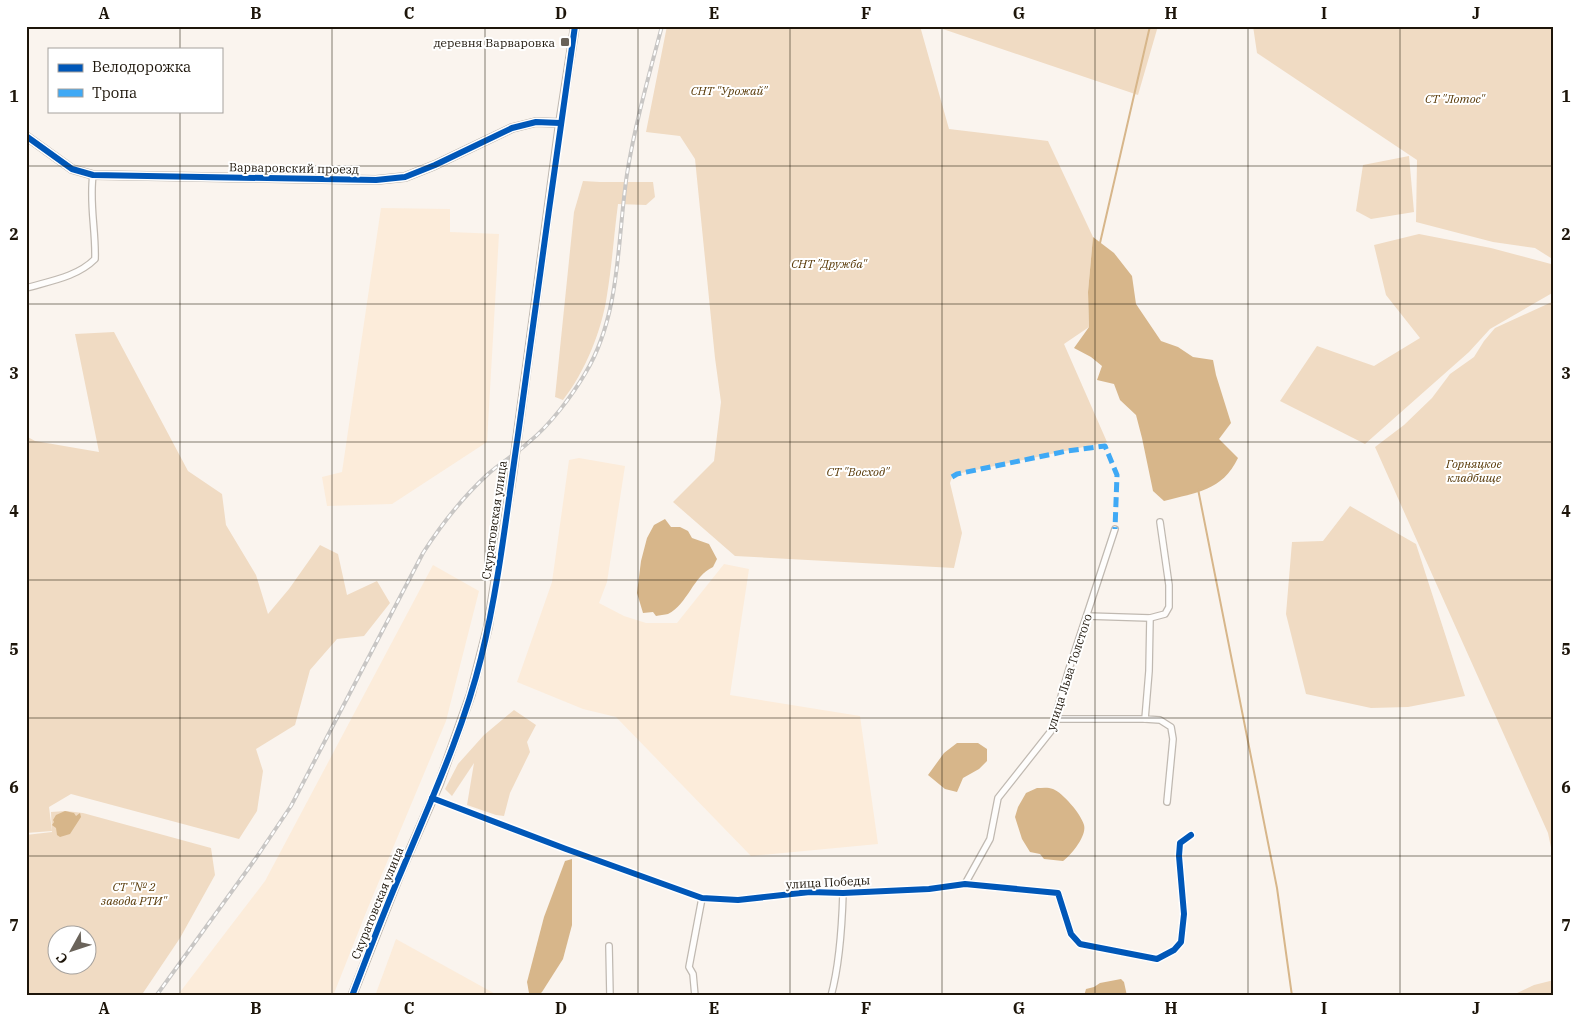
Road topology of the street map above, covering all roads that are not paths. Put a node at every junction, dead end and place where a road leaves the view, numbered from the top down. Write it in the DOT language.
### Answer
graph roads {
  1 [pos="575,26"];
  2 [pos="560,123"];
  3 [pos="26,136"];
  4 [pos="93,175"];
  5 [pos="26,288"];
  6 [pos="1160,522"];
  7 [pos="1116,529"];
  8 [pos="1087,616"];
  9 [pos="1150,618"];
  10 [pos="1055,719"];
  11 [pos="1146,719"];
  12 [pos="432,798"];
  13 [pos="1167,802"];
  14 [pos="1192,835"];
  15 [pos="965,884"];
  16 [pos="843,893"];
  17 [pos="702,898"];
  18 [pos="609,946"];
  19 [pos="352,996"];
  20 [pos="610,996"];
  21 [pos="695,996"];
  22 [pos="831,996"];
  1 -- 2 [label="street, Скуратовская улица"];
  2 -- 4 [label="street, Варваровский проезд"];
  2 -- 12 [label="street, Скуратовская улица, bridge"];
  3 -- 4 [label="street, Варваровский проезд"];
  4 -- 5 [label="street"];
  6 -- 9 [label="street"];
  7 -- 8 [label="street, улица Льва Толстого"];
  8 -- 9 [label="street"];
  8 -- 10 [label="street, улица Льва Толстого"];
  9 -- 11 [label="street"];
  10 -- 11 [label="street"];
  10 -- 15 [label="street, улица Льва Толстого"];
  11 -- 13 [label="street"];
  12 -- 17 [label="street, улица Победы"];
  12 -- 19 [label="street, Скуратовская улица"];
  14 -- 15 [label="street, улица Победы"];
  15 -- 16 [label="street, улица Победы"];
  16 -- 17 [label="street, улица Победы"];
  16 -- 22 [label="street"];
  17 -- 21 [label="street"];
  18 -- 20 [label="street"];
}
